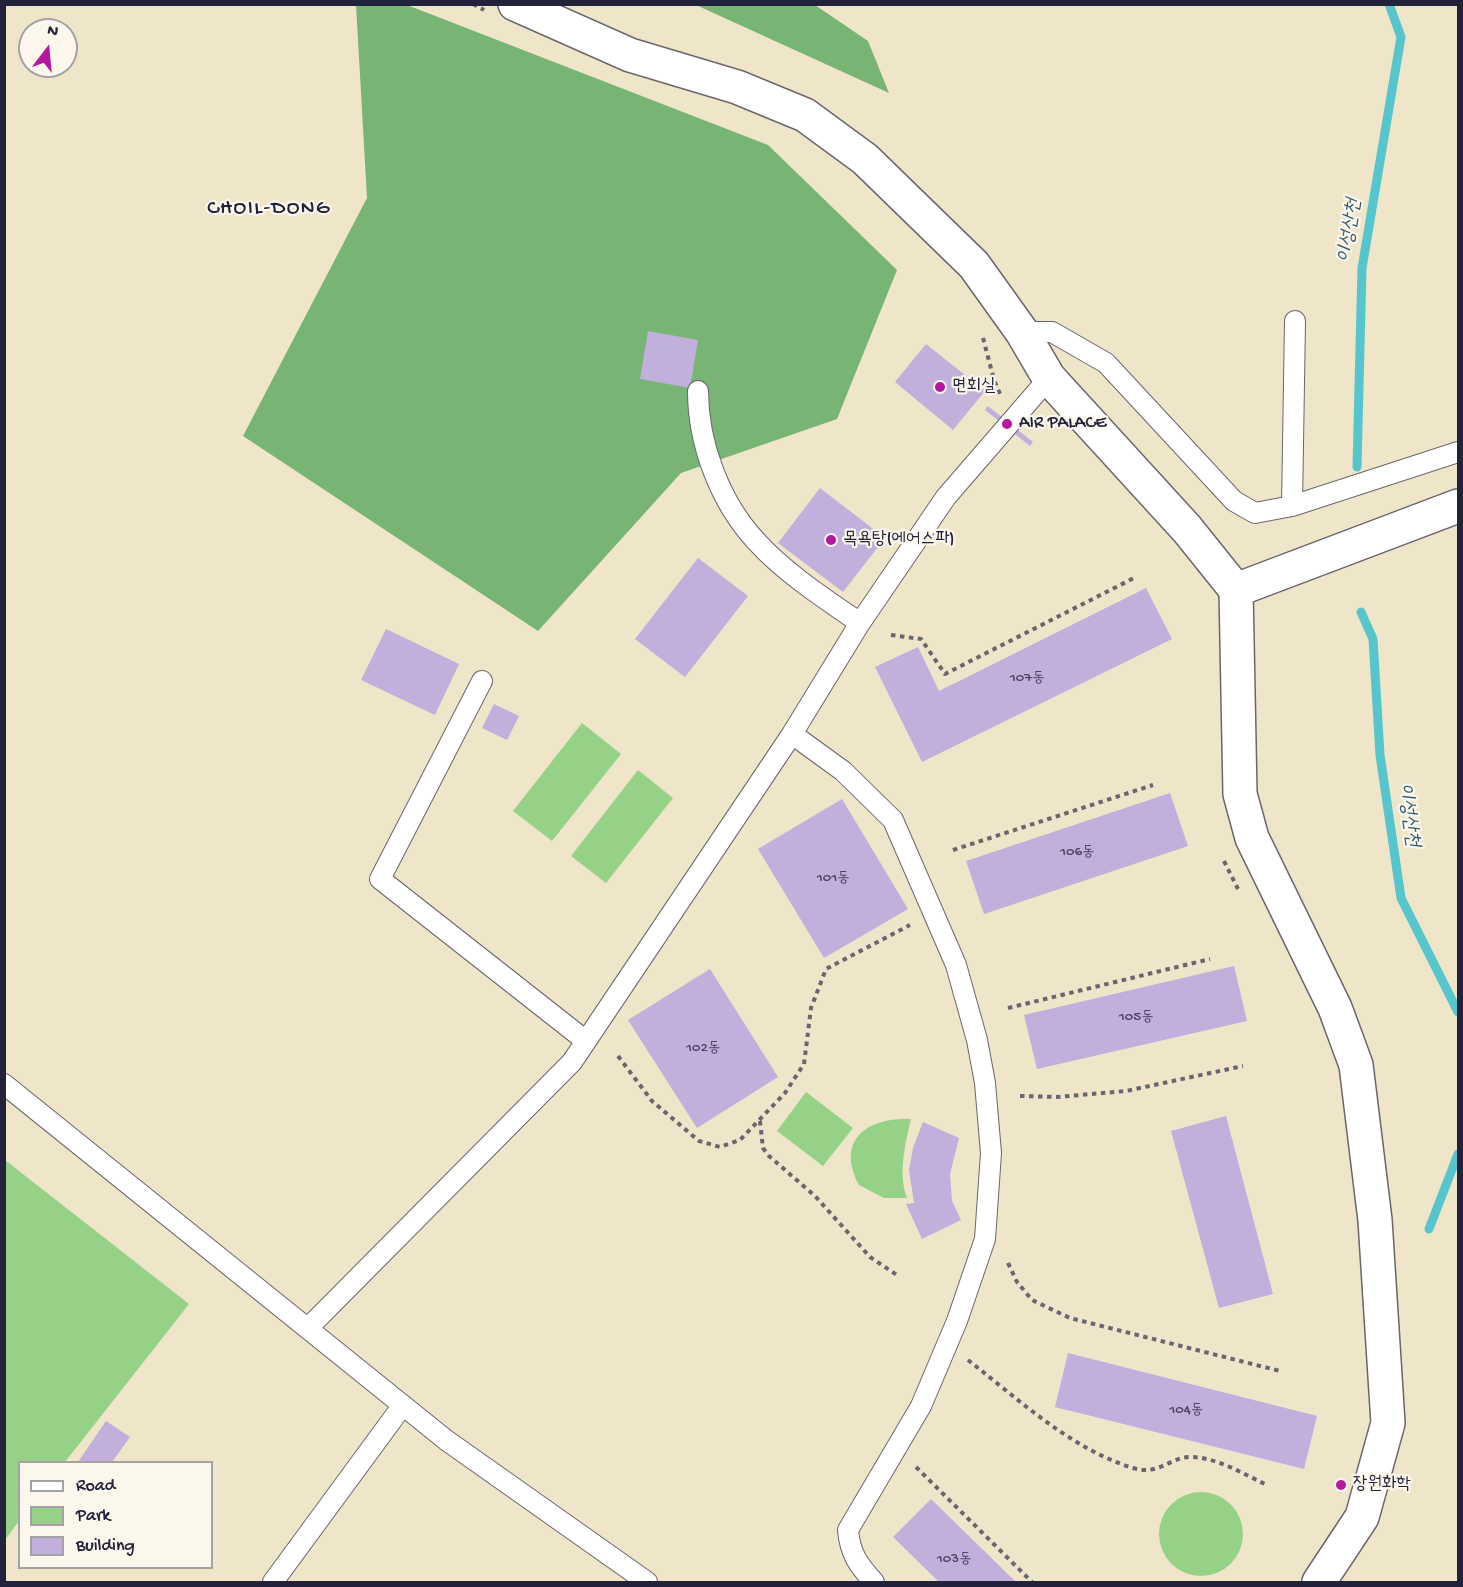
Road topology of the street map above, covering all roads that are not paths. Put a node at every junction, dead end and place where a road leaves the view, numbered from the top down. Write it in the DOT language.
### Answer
graph roads {
  1 [pos="505,10"];
  2 [pos="1295,321"];
  3 [pos="1022,332"];
  4 [pos="1049,378"];
  5 [pos="698,391"];
  6 [pos="1458,452"];
  7 [pos="1292,506"];
  8 [pos="1458,507"];
  9 [pos="1236,590"];
  10 [pos="860,623"];
  11 [pos="482,681"];
  12 [pos="792,734"];
  13 [pos="586,1041"];
  14 [pos="4,1084"];
  15 [pos="308,1328"];
  16 [pos="403,1405"];
  17 [pos="273,1582"];
  18 [pos="647,1582"];
  19 [pos="874,1582"];
  20 [pos="1318,1582"];
  1 -- 3 [label="street"];
  2 -- 7 [label="lane"];
  3 -- 4 [label="street"];
  3 -- 7 [label="lane"];
  4 -- 9 [label="street"];
  4 -- 10 [label="lane"];
  5 -- 10 [label="lane"];
  6 -- 7 [label="lane"];
  8 -- 9 [label="street"];
  9 -- 20 [label="street"];
  10 -- 12 [label="lane"];
  11 -- 13 [label="lane"];
  12 -- 13 [label="lane"];
  12 -- 19 [label="lane"];
  13 -- 15 [label="lane"];
  14 -- 15 [label="lane"];
  15 -- 16 [label="lane"];
  16 -- 17 [label="lane"];
  16 -- 18 [label="lane"];
}
